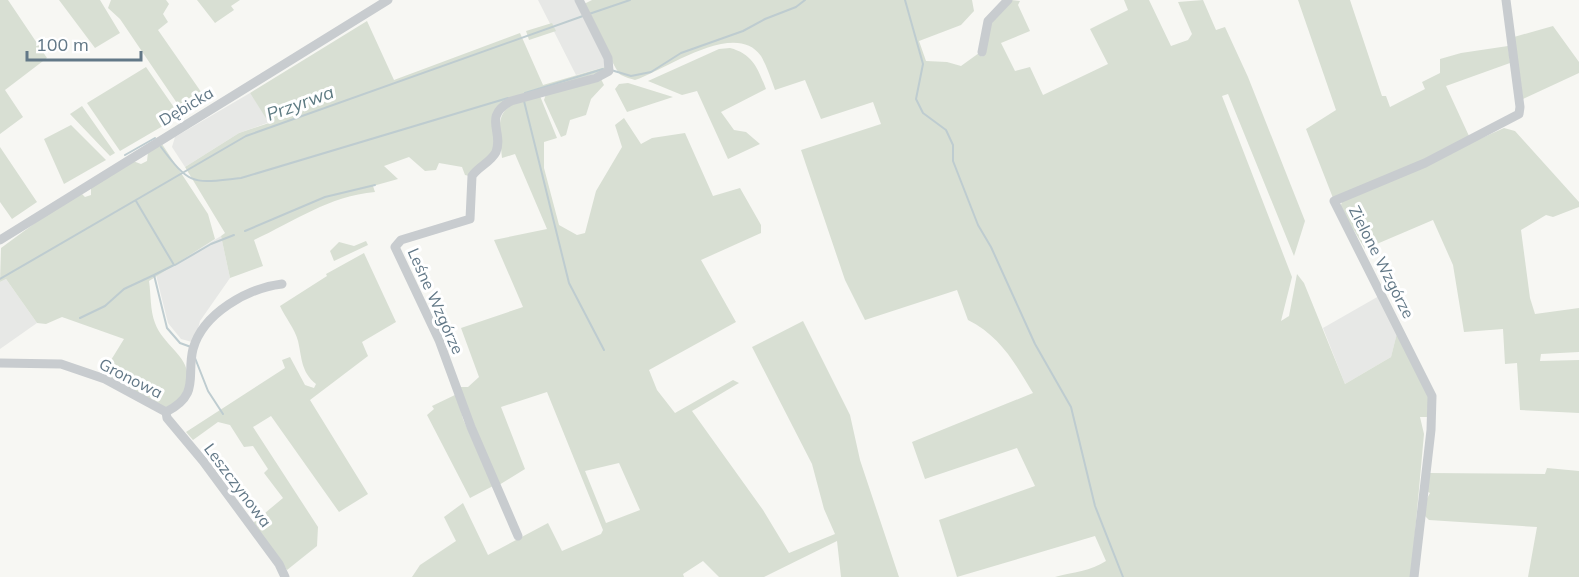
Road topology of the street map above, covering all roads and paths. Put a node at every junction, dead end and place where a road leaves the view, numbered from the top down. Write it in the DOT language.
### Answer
graph roads {
  1 [pos="366,0"];
  2 [pos="388,0"];
  3 [pos="579,0"];
  4 [pos="1008,0"];
  5 [pos="1506,0"];
  6 [pos="372,10"];
  7 [pos="982,52"];
  8 [pos="0,240"];
  9 [pos="282,284"];
  10 [pos="0,363"];
  11 [pos="166,412"];
  12 [pos="518,536"];
  13 [pos="285,577"];
  14 [pos="1414,577"];
  1 -- 6 [label="street"];
  2 -- 6 [label="street, Dębicka"];
  3 -- 12 [label="street, Leśne Wzgórze"];
  4 -- 7 [label="street"];
  5 -- 14 [label="street, Zielone Wzgórze"];
  6 -- 8 [label="street, Dębicka"];
  9 -- 11 [label="street, Gronowa"];
  10 -- 11 [label="street, Gronowa"];
  11 -- 13 [label="street, Leszczynowa"];
}
